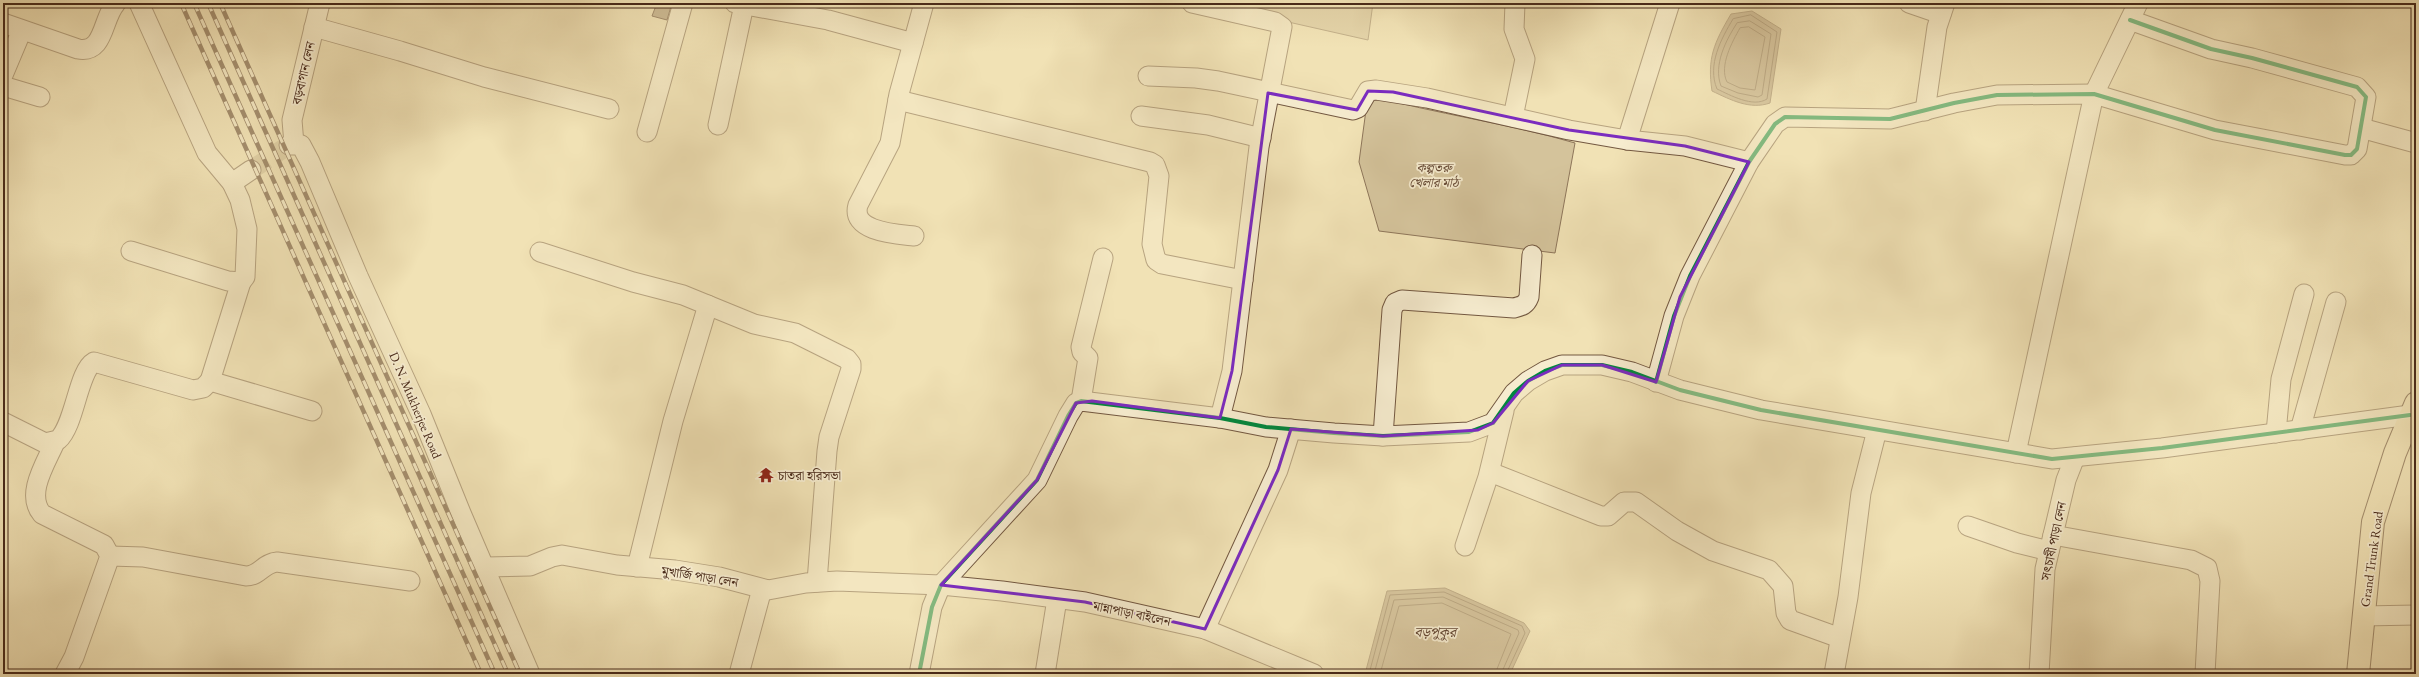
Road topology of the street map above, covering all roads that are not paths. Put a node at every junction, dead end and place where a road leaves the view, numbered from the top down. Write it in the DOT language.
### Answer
graph roads {
  1 [pos="116,3"];
  2 [pos="139,3"];
  3 [pos="320,3"];
  4 [pos="683,3"];
  5 [pos="924,3"];
  6 [pos="1192,3"];
  7 [pos="1515,3"];
  8 [pos="1670,3"];
  9 [pos="1909,3"];
  10 [pos="2138,3"];
  11 [pos="740,4"];
  12 [pos="1943,9"];
  13 [pos="2130,20"];
  14 [pos="3,24"];
  15 [pos="314,27"];
  16 [pos="22,30"];
  17 [pos="912,43"];
  18 [pos="3,75"];
  19 [pos="1148,76"];
  20 [pos="3,86"];
  21 [pos="1268,93"];
  22 [pos="2094,94"];
  23 [pos="40,96"];
  24 [pos="898,100"];
  25 [pos="609,109"];
  26 [pos="1925,111"];
  27 [pos="1141,116"];
  28 [pos="1513,117"];
  29 [pos="718,125"];
  30 [pos="2361,128"];
  31 [pos="647,132"];
  32 [pos="1261,138"];
  33 [pos="1627,140"];
  34 [pos="2416,143"];
  35 [pos="291,145"];
  36 [pos="1749,162"];
  37 [pos="251,170"];
  38 [pos="232,183"];
  39 [pos="914,236"];
  40 [pos="131,250"];
  41 [pos="540,252"];
  42 [pos="1532,255"];
  43 [pos="1103,258"];
  44 [pos="1242,280"];
  45 [pos="241,282"];
  46 [pos="2304,294"];
  47 [pos="2336,302"];
  48 [pos="708,305"];
  49 [pos="210,381"];
  50 [pos="1656,382"];
  51 [pos="1081,401"];
  52 [pos="1505,406"];
  53 [pos="2413,409"];
  54 [pos="312,411"];
  55 [pos="1220,418"];
  56 [pos="3,422"];
  57 [pos="1291,429"];
  58 [pos="1877,430"];
  59 [pos="2300,430"];
  60 [pos="2276,433"];
  61 [pos="1383,436"];
  62 [pos="55,442"];
  63 [pos="2016,453"];
  64 [pos="2075,457"];
  65 [pos="1490,472"];
  66 [pos="1968,526"];
  67 [pos="2051,543"];
  68 [pos="1464,546"];
  69 [pos="110,556"];
  70 [pos="486,567"];
  71 [pos="637,567"];
  72 [pos="410,581"];
  73 [pos="817,582"];
  74 [pos="940,585"];
  75 [pos="762,589"];
  76 [pos="1057,599"];
  77 [pos="2363,616"];
  78 [pos="2416,616"];
  79 [pos="1205,629"];
  80 [pos="1840,638"];
  81 [pos="65,674"];
  82 [pos="530,674"];
  83 [pos="739,674"];
  84 [pos="919,674"];
  85 [pos="1045,674"];
  86 [pos="1314,674"];
  87 [pos="1834,674"];
  88 [pos="2039,674"];
  89 [pos="2205,674"];
  90 [pos="2358,674"];
  1 -- 16 [label="street"];
  2 -- 38 [label="street"];
  3 -- 15 [label="street, বড়বাগান লেন"];
  4 -- 31 [label="street"];
  5 -- 17 [label="street"];
  6 -- 21 [label="street"];
  7 -- 28 [label="street"];
  8 -- 33 [label="street"];
  9 -- 12 [label="street"];
  10 -- 13 [label="street"];
  11 -- 17 [label="street"];
  11 -- 29 [label="street"];
  12 -- 26 [label="street"];
  13 -- 22 [label="street"];
  13 -- 30 [label="street"];
  14 -- 16 [label="street"];
  15 -- 25 [label="street"];
  15 -- 35 [label="street, বড়বাগান লেন"];
  16 -- 18 [label="street"];
  17 -- 24 [label="street"];
  19 -- 21 [label="street"];
  20 -- 23 [label="street"];
  21 -- 28 [label="street"];
  21 -- 32 [label="street"];
  22 -- 26 [label="street"];
  22 -- 30 [label="street"];
  22 -- 63 [label="street"];
  24 -- 39 [label="street"];
  24 -- 44 [label="street"];
  26 -- 36 [label="street"];
  27 -- 32 [label="street"];
  28 -- 33 [label="street"];
  30 -- 34 [label="street"];
  32 -- 44 [label="street"];
  33 -- 36 [label="street"];
  35 -- 70 [label="street, D. N. Mukherjee Road"];
  36 -- 50 [label="street"];
  37 -- 38 [label="street"];
  38 -- 45 [label="street"];
  40 -- 45 [label="street"];
  41 -- 48 [label="street"];
  42 -- 61 [label="street"];
  43 -- 51 [label="street"];
  44 -- 55 [label="street"];
  45 -- 49 [label="street"];
  46 -- 60 [label="street"];
  47 -- 59 [label="street"];
  48 -- 71 [label="street"];
  48 -- 73 [label="street"];
  49 -- 54 [label="street"];
  49 -- 62 [label="street"];
  50 -- 52 [label="street"];
  50 -- 58 [label="street"];
  51 -- 55 [label="street"];
  51 -- 74 [label="street"];
  52 -- 61 [label="street"];
  52 -- 65 [label="street"];
  53 -- 59 [label="street"];
  53 -- 77 [label="main road, Grand Trunk Road"];
  55 -- 57 [label="street"];
  56 -- 62 [label="street"];
  57 -- 61 [label="street"];
  57 -- 79 [label="street"];
  58 -- 63 [label="street"];
  58 -- 80 [label="street"];
  59 -- 60 [label="street"];
  60 -- 64 [label="street"];
  62 -- 69 [label="street"];
  63 -- 64 [label="street"];
  64 -- 67 [label="street, সৎচাষী পাড়া লেন"];
  65 -- 68 [label="street"];
  65 -- 80 [label="street"];
  66 -- 67 [label="street"];
  67 -- 88 [label="street, সৎচাষী পাড়া লেন"];
  67 -- 89 [label="street"];
  69 -- 72 [label="street"];
  69 -- 81 [label="street"];
  70 -- 71 [label="street, মুখার্জি পাড়া লেন"];
  70 -- 82 [label="street, D. N. Mukherjee Road"];
  71 -- 75 [label="street, মুখার্জি পাড়া লেন"];
  73 -- 74 [label="street, মুখার্জি পাড়া লেন"];
  73 -- 75 [label="street, মুখার্জি পাড়া লেন"];
  74 -- 76 [label="street, মান্নাপাড়া বাইলেন"];
  74 -- 84 [label="street"];
  75 -- 83 [label="street"];
  76 -- 79 [label="street, মান্নাপাড়া বাইলেন"];
  76 -- 85 [label="street"];
  77 -- 78 [label="street"];
  77 -- 90 [label="main road, Grand Trunk Road"];
  79 -- 86 [label="street, মান্নাপাড়া বাইলেন"];
  80 -- 87 [label="street"];
}
